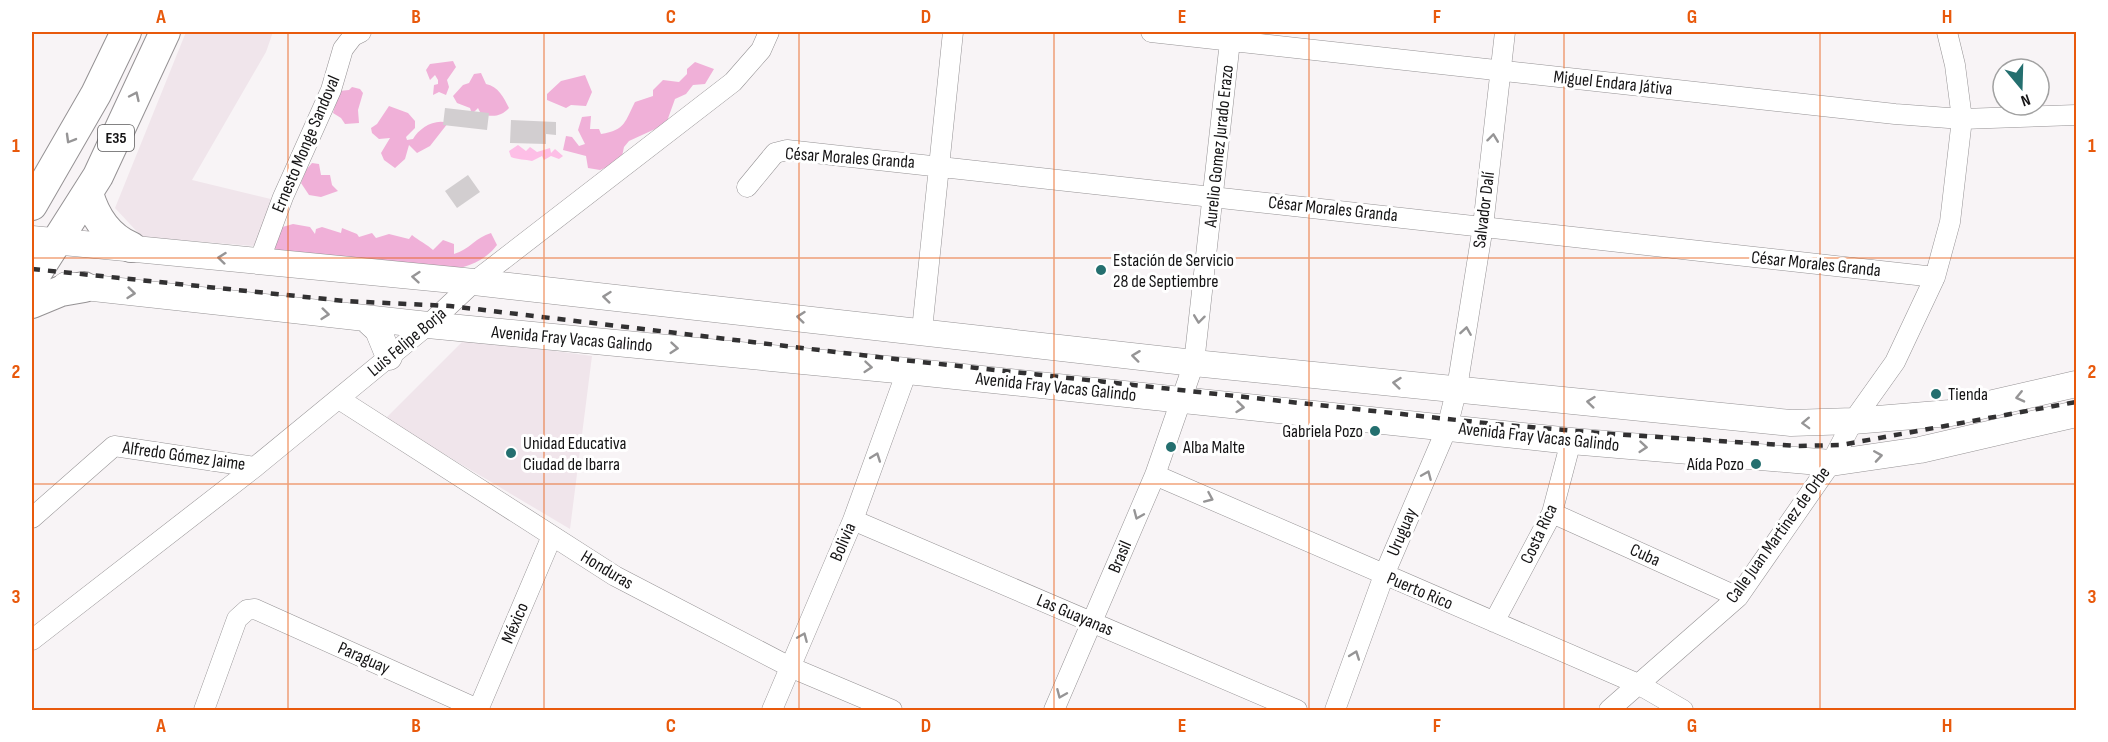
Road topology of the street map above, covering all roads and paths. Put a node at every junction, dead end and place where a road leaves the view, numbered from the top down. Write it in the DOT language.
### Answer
graph roads {
  1 [pos="126,32"];
  2 [pos="165,32"];
  3 [pos="361,32"];
  4 [pos="769,32"];
  5 [pos="954,32"];
  6 [pos="1151,32"];
  7 [pos="1505,32"];
  8 [pos="1947,32"];
  9 [pos="1231,36"];
  10 [pos="1501,71"];
  11 [pos="2076,115"];
  12 [pos="1962,119"];
  13 [pos="938,165"];
  14 [pos="747,187"];
  15 [pos="88,193"];
  16 [pos="1213,195"];
  17 [pos="35,197"];
  18 [pos="1483,226"];
  19 [pos="45,239"];
  20 [pos="131,247"];
  21 [pos="259,262"];
  22 [pos="1935,277"];
  23 [pos="32,281"];
  24 [pos="474,282"];
  25 [pos="84,287"];
  26 [pos="32,303"];
  27 [pos="364,318"];
  28 [pos="428,325"];
  29 [pos="922,330"];
  30 [pos="389,357"];
  31 [pos="1194,363"];
  32 [pos="907,371"];
  33 [pos="2076,384"];
  34 [pos="1457,388"];
  35 [pos="339,399"];
  36 [pos="1181,401"];
  37 [pos="2076,414"];
  38 [pos="1853,421"];
  39 [pos="1447,428"];
  40 [pos="1571,441"];
  41 [pos="1832,464"];
  42 [pos="255,467"];
  43 [pos="1155,475"];
  44 [pos="1552,513"];
  45 [pos="32,518"];
  46 [pos="853,520"];
  47 [pos="552,536"];
  48 [pos="1384,575"];
  49 [pos="1738,597"];
  50 [pos="1092,622"];
  51 [pos="1494,622"];
  52 [pos="32,640"];
  53 [pos="790,667"];
  54 [pos="1638,684"];
  55 [pos="479,710"];
  56 [pos="204,711"];
  57 [pos="772,711"];
  58 [pos="892,711"];
  59 [pos="1053,711"];
  60 [pos="1297,711"];
  61 [pos="1335,711"];
  62 [pos="1609,711"];
  63 [pos="1683,711"];
  1 -- 17 [label="highway, E35, one-way"];
  15 -- 2 [label="highway, E35, one-way"];
  3 -- 21 [label="street, Ernesto Monge Sandoval"];
  4 -- 24 [label="street, Luis Felipe Borja"];
  5 -- 13 [label="street"];
  6 -- 9 [label="street, Miguel Endara Játiva"];
  7 -- 10 [label="street, Salvador Dalí"];
  8 -- 12 [label="street, Calle Juan Martinez de Orbe"];
  9 -- 10 [label="street, Miguel Endara Játiva"];
  9 -- 16 [label="street, Aurelio Gomez Jurado Erazo"];
  10 -- 12 [label="street, Miguel Endara Játiva"];
  18 -- 10 [label="street, Salvador Dalí, one-way"];
  11 -- 12 [label="street, Miguel Endara Játiva"];
  12 -- 22 [label="street, Calle Juan Martinez de Orbe"];
  13 -- 14 [label="street, César Morales Granda"];
  13 -- 16 [label="street, César Morales Granda"];
  13 -- 29 [label="street"];
  15 -- 19 [label="highway, E35"];
  15 -- 20 [label="highway"];
  16 -- 18 [label="street, César Morales Granda"];
  16 -- 31 [label="street, Aurelio Gomez Jurado Erazo, one-way"];
  18 -- 22 [label="street, César Morales Granda"];
  34 -- 18 [label="street, Salvador Dalí, one-way"];
  19 -- 20 [label="main road"];
  19 -- 23 [label="highway, E35"];
  21 -- 20 [label="main road, one-way"];
  24 -- 21 [label="main road, one-way"];
  22 -- 38 [label="street, Calle Juan Martinez de Orbe"];
  23 -- 25 [label="main road, Avenida Fray Vacas Galindo"];
  24 -- 28 [label="street, Luis Felipe Borja"];
  29 -- 24 [label="main road, one-way"];
  25 -- 26 [label="highway"];
  25 -- 27 [label="main road, Avenida Fray Vacas Galindo, one-way"];
  27 -- 28 [label="main road, Avenida Fray Vacas Galindo"];
  27 -- 30 [label="main road"];
  28 -- 30 [label="street, Luis Felipe Borja"];
  28 -- 32 [label="main road, Avenida Fray Vacas Galindo, one-way"];
  31 -- 29 [label="main road, one-way"];
  30 -- 35 [label="street, Luis Felipe Borja"];
  34 -- 31 [label="main road, one-way"];
  31 -- 36 [label="street, Aurelio Gomez Jurado Erazo"];
  32 -- 36 [label="main road, Avenida Fray Vacas Galindo"];
  46 -- 32 [label="street, Bolivia, one-way"];
  33 -- 38 [label="main road, one-way"];
  38 -- 34 [label="main road, one-way"];
  34 -- 39 [label="street, Uruguay"];
  35 -- 42 [label="street, Luis Felipe Borja"];
  35 -- 47 [label="street, Honduras"];
  36 -- 39 [label="main road, Avenida Fray Vacas Galindo, one-way"];
  36 -- 43 [label="street, Brasil"];
  41 -- 37 [label="main road, Avenida Fray Vacas Galindo, one-way"];
  38 -- 41 [label="street, Calle Juan Martinez de Orbe"];
  39 -- 40 [label="main road, Avenida Fray Vacas Galindo"];
  48 -- 39 [label="street, Uruguay, one-way"];
  40 -- 41 [label="main road, Avenida Fray Vacas Galindo, one-way"];
  40 -- 44 [label="street, Costa Rica"];
  41 -- 49 [label="street, Calle Juan Martinez de Orbe"];
  42 -- 45 [label="street, Alfredo Gómez Jaime"];
  42 -- 52 [label="street, Luis Felipe Borja"];
  43 -- 48 [label="street, Puerto Rico, one-way"];
  43 -- 50 [label="street, Brasil, one-way"];
  44 -- 49 [label="street, Cuba"];
  44 -- 51 [label="street, Costa Rica"];
  46 -- 50 [label="street, Las Guayanas"];
  53 -- 46 [label="street, Bolivia, one-way"];
  47 -- 53 [label="street, Honduras"];
  47 -- 55 [label="street, México"];
  48 -- 51 [label="street, Puerto Rico"];
  61 -- 48 [label="street, Uruguay, one-way"];
  49 -- 54 [label="street, Calle Juan Martinez de Orbe"];
  50 -- 59 [label="street, Brasil, one-way"];
  50 -- 60 [label="street, Las Guayanas"];
  51 -- 54 [label="street, Puerto Rico"];
  53 -- 57 [label="street, Bolivia"];
  53 -- 58 [label="street, Honduras"];
  54 -- 62 [label="street, Calle Juan Martinez de Orbe"];
  54 -- 63 [label="street, Puerto Rico"];
  55 -- 56 [label="street, Paraguay"];
}
